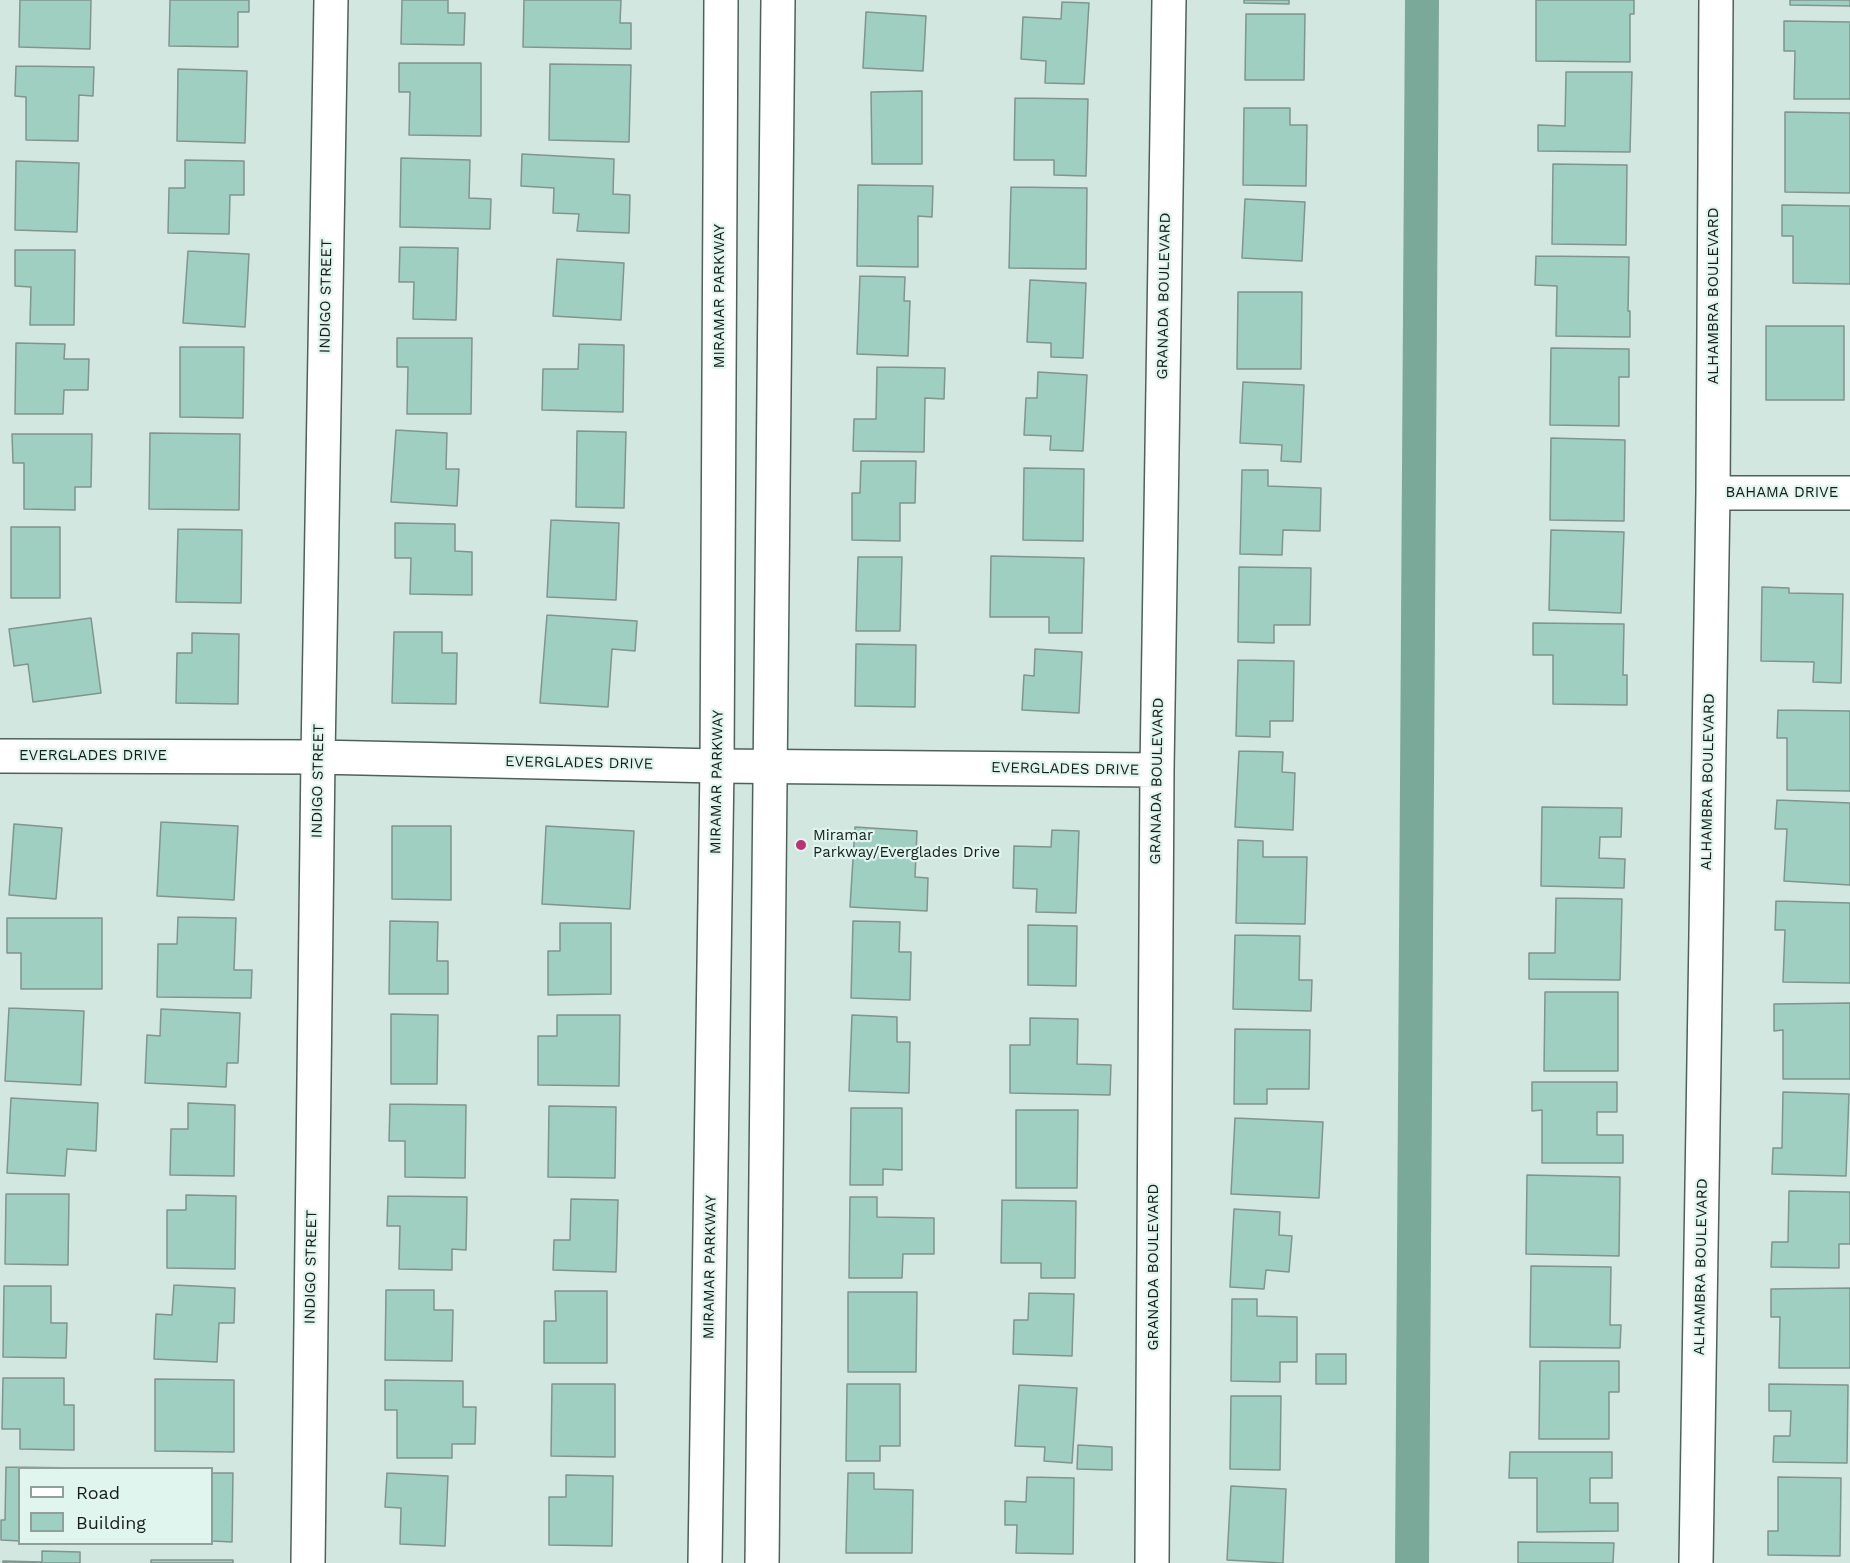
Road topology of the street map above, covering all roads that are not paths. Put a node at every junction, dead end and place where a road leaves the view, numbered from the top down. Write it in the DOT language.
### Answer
graph roads {
  1 [pos="332,0"];
  2 [pos="721,0"];
  3 [pos="778,0"];
  4 [pos="1168,0"];
  5 [pos="1716,0"];
  6 [pos="1713,493"];
  7 [pos="1850,493"];
  8 [pos="0,756"];
  9 [pos="318,757"];
  10 [pos="717,766"];
  11 [pos="770,766"];
  12 [pos="1157,770"];
  13 [pos="308,1563"];
  14 [pos="705,1563"];
  15 [pos="762,1563"];
  16 [pos="1152,1563"];
  17 [pos="1696,1563"];
  1 -- 9 [label="street, INDIGO STREET"];
  2 -- 10 [label="street, MIRAMAR PARKWAY"];
  3 -- 11 [label="street"];
  4 -- 12 [label="street, GRANADA BOULEVARD"];
  5 -- 6 [label="street, ALHAMBRA BOULEVARD"];
  6 -- 7 [label="street, BAHAMA DRIVE"];
  6 -- 17 [label="street, ALHAMBRA BOULEVARD"];
  8 -- 9 [label="street, EVERGLADES DRIVE"];
  9 -- 10 [label="street, EVERGLADES DRIVE"];
  9 -- 13 [label="street, INDIGO STREET"];
  10 -- 11 [label="street, EVERGLADES DRIVE"];
  10 -- 14 [label="street, MIRAMAR PARKWAY"];
  11 -- 12 [label="street, EVERGLADES DRIVE"];
  11 -- 15 [label="street"];
  12 -- 16 [label="street, GRANADA BOULEVARD"];
}
